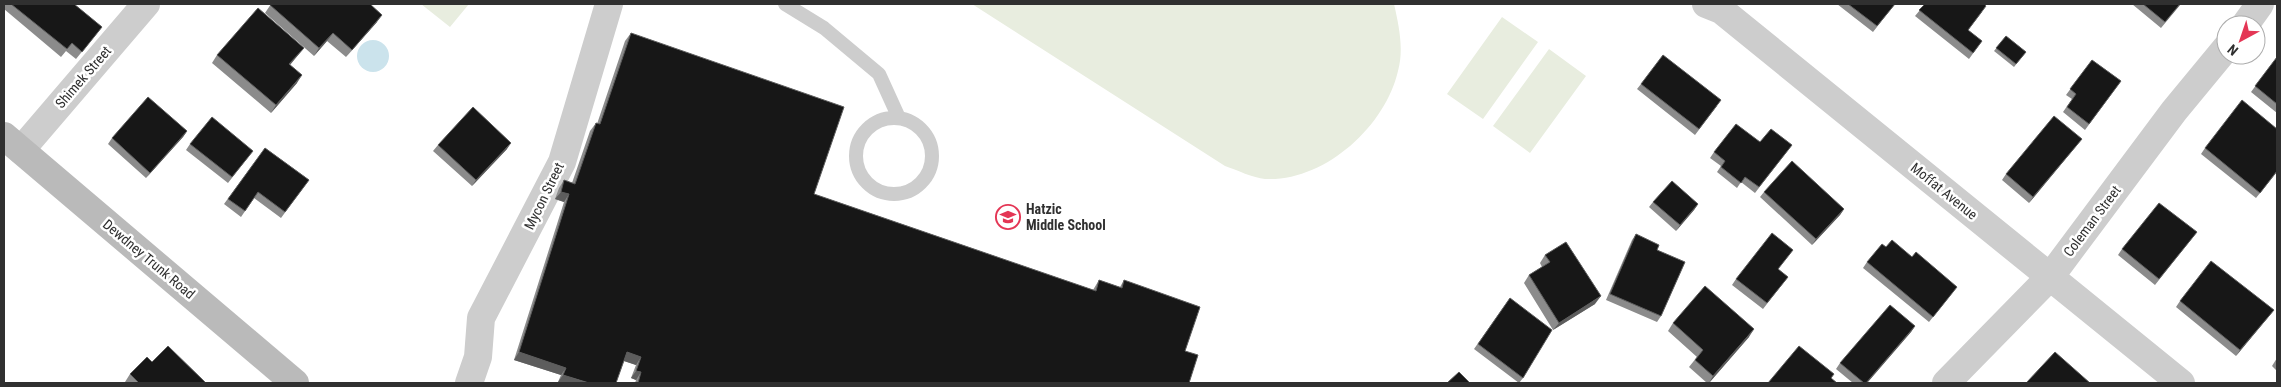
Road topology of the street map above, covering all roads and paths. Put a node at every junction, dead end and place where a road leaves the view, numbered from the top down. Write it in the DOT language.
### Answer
graph roads {
  1 [pos="146,4"];
  2 [pos="609,4"];
  3 [pos="785,4"];
  4 [pos="1706,4"];
  5 [pos="2260,4"];
  6 [pos="2252,15"];
  7 [pos="2216,60"];
  8 [pos="899,118"];
  9 [pos="12,143"];
  10 [pos="2050,277"];
  11 [pos="295,383"];
  12 [pos="469,383"];
  13 [pos="1946,383"];
  14 [pos="2181,383"];
  1 -- 9 [label="street, Shimek Street"];
  2 -- 12 [label="street, Mycon Street"];
  3 -- 8 [label="lane"];
  4 -- 10 [label="street, Moffat Avenue"];
  5 -- 6 [label="street"];
  7 -- 10 [label="street, Coleman Street"];
  8 -- 8 [label="lane"];
  9 -- 11 [label="main road, Dewdney Trunk Road"];
  10 -- 13 [label="street, Coleman Street"];
  10 -- 14 [label="street, Moffat Avenue"];
}
